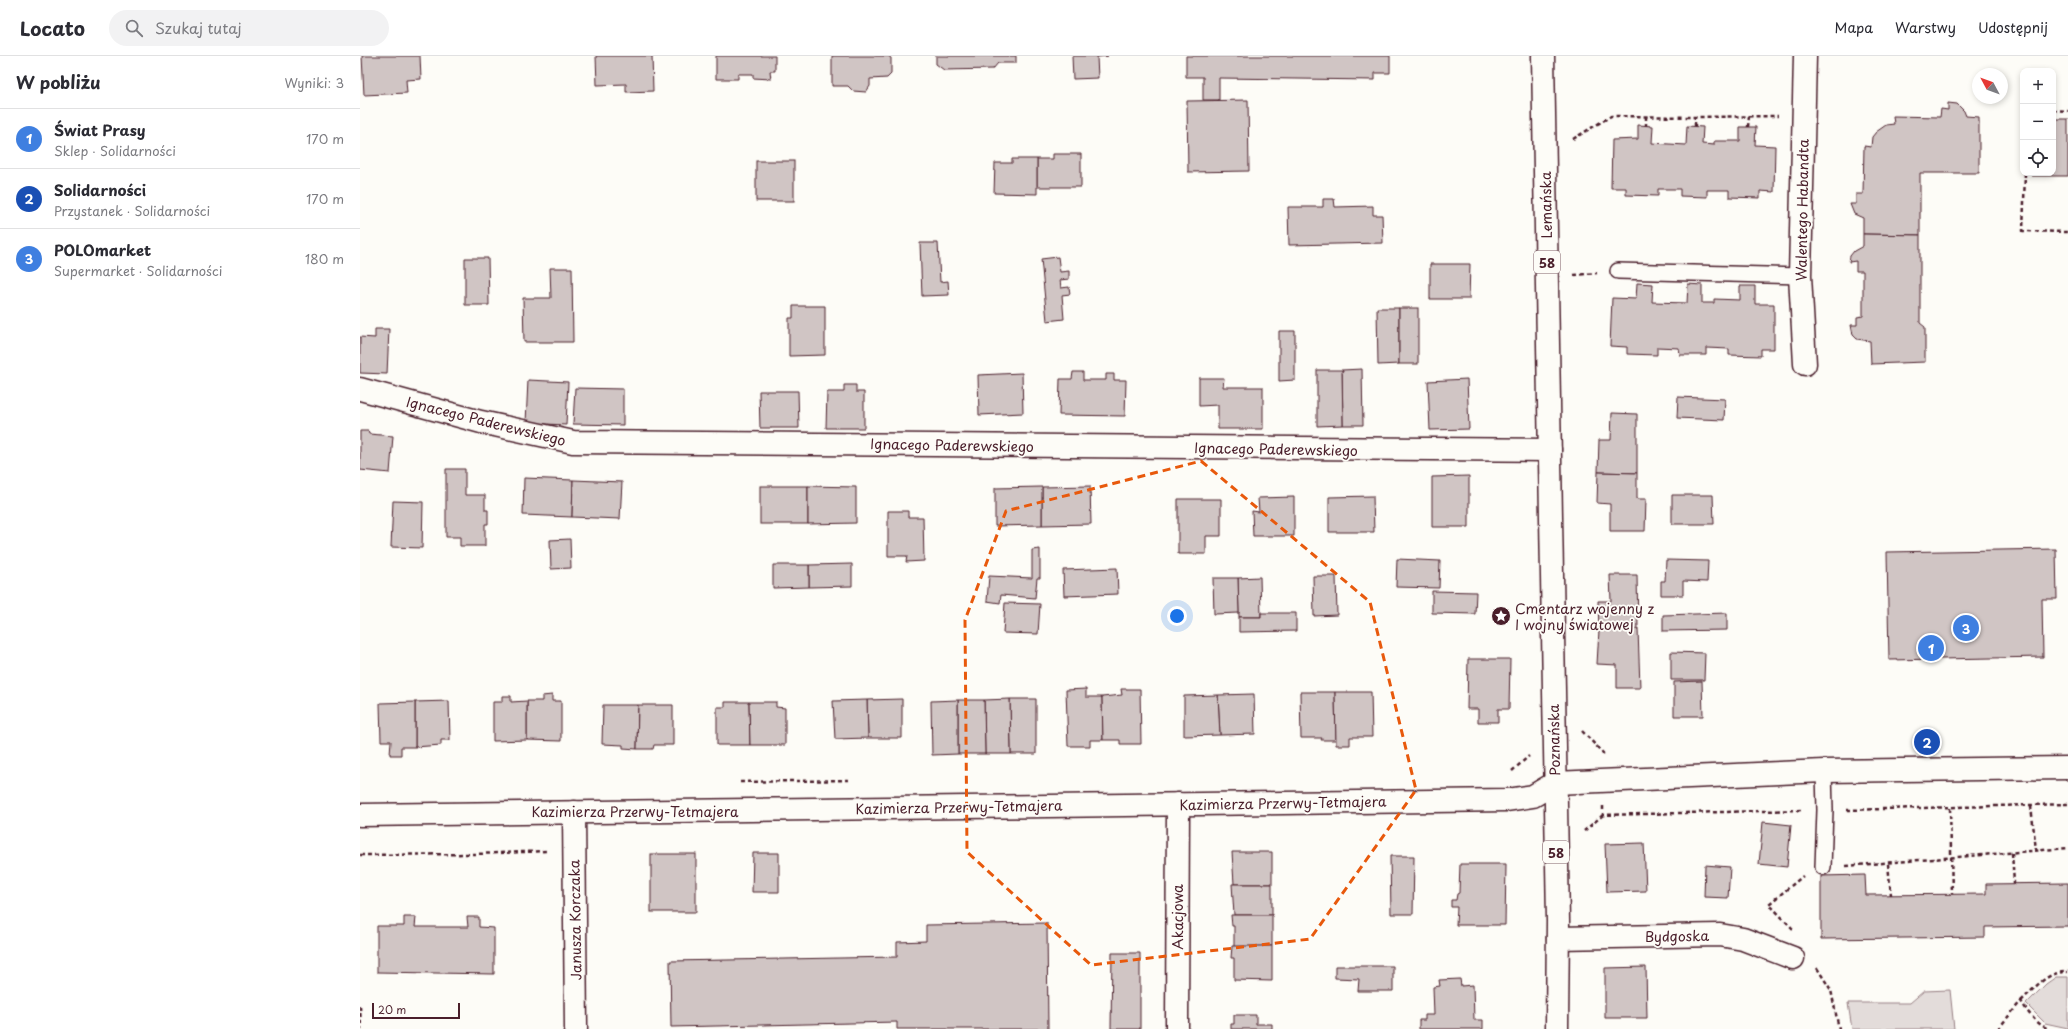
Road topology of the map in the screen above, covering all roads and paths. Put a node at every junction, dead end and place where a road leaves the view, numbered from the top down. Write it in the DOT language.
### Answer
graph roads {
  1 [pos="1543,56"];
  2 [pos="1805,56"];
  3 [pos="2056,110"];
  4 [pos="2068,111"];
  5 [pos="1646,116"];
  6 [pos="1749,116"];
  7 [pos="1782,116"];
  8 [pos="1695,117"];
  9 [pos="1646,126"];
  10 [pos="1695,126"];
  11 [pos="1748,127"];
  12 [pos="1573,139"];
  13 [pos="2025,176"];
  14 [pos="2068,232"];
  15 [pos="1618,271"];
  16 [pos="1567,276"];
  17 [pos="1800,276"];
  18 [pos="1805,364"];
  19 [pos="360,389"];
  20 [pos="1550,450"];
  21 [pos="2068,768"];
  22 [pos="1824,771"];
  23 [pos="1555,783"];
  24 [pos="1178,804"];
  25 [pos="2031,806"];
  26 [pos="1950,808"];
  27 [pos="574,812"];
  28 [pos="360,815"];
  29 [pos="2068,848"];
  30 [pos="2036,850"];
  31 [pos="2012,853"];
  32 [pos="1950,859"];
  33 [pos="1888,864"];
  34 [pos="1823,867"];
  35 [pos="2014,883"];
  36 [pos="1952,894"];
  37 [pos="1891,895"];
  38 [pos="1797,933"];
  39 [pos="1558,938"];
  40 [pos="1793,958"];
  41 [pos="1815,966"];
  42 [pos="2068,972"];
  43 [pos="2021,1001"];
  44 [pos="360,1006"];
  45 [pos="361,1029"];
  46 [pos="576,1029"];
  47 [pos="1177,1029"];
  48 [pos="1558,1029"];
  49 [pos="1839,1029"];
  50 [pos="1998,1029"];
  51 [pos="2049,1029"];
  1 -- 20 [label="street, Lemańska / 58"];
  2 -- 17 [label="street, Walentego Habandta"];
  3 -- 4 [label="path"];
  5 -- 8 [label="path"];
  5 -- 9 [label="path"];
  5 -- 12 [label="path"];
  6 -- 7 [label="path"];
  6 -- 8 [label="path"];
  6 -- 11 [label="path"];
  8 -- 10 [label="path"];
  13 -- 14 [label="path"];
  15 -- 16 [label="path"];
  15 -- 17 [label="lane"];
  17 -- 18 [label="street, Walentego Habandta"];
  19 -- 20 [label="street, Ignacego Paderewskiego"];
  20 -- 23 [label="street, Poznańska / 58"];
  21 -- 22 [label="street"];
  22 -- 23 [label="street"];
  22 -- 34 [label="lane"];
  23 -- 24 [label="street, Kazimierza Przerwy-Tetmajera"];
  23 -- 39 [label="street, Poznańska / 58"];
  24 -- 27 [label="street, Kazimierza Przerwy-Tetmajera"];
  24 -- 47 [label="street, Akacjowa"];
  25 -- 30 [label="path"];
  26 -- 32 [label="path"];
  27 -- 28 [label="street, Kazimierza Przerwy-Tetmajera"];
  27 -- 46 [label="street, Janusza Korczaka"];
  29 -- 30 [label="path"];
  30 -- 31 [label="path"];
  31 -- 32 [label="path"];
  31 -- 35 [label="path"];
  32 -- 33 [label="path"];
  32 -- 36 [label="path"];
  33 -- 34 [label="path"];
  33 -- 37 [label="path"];
  34 -- 38 [label="path"];
  39 -- 40 [label="street, Bydgoska"];
  39 -- 48 [label="street, Poznańska / 58"];
  41 -- 49 [label="path"];
  42 -- 43 [label="path"];
  43 -- 50 [label="path"];
  43 -- 51 [label="path"];
  44 -- 45 [label="path"];
}
